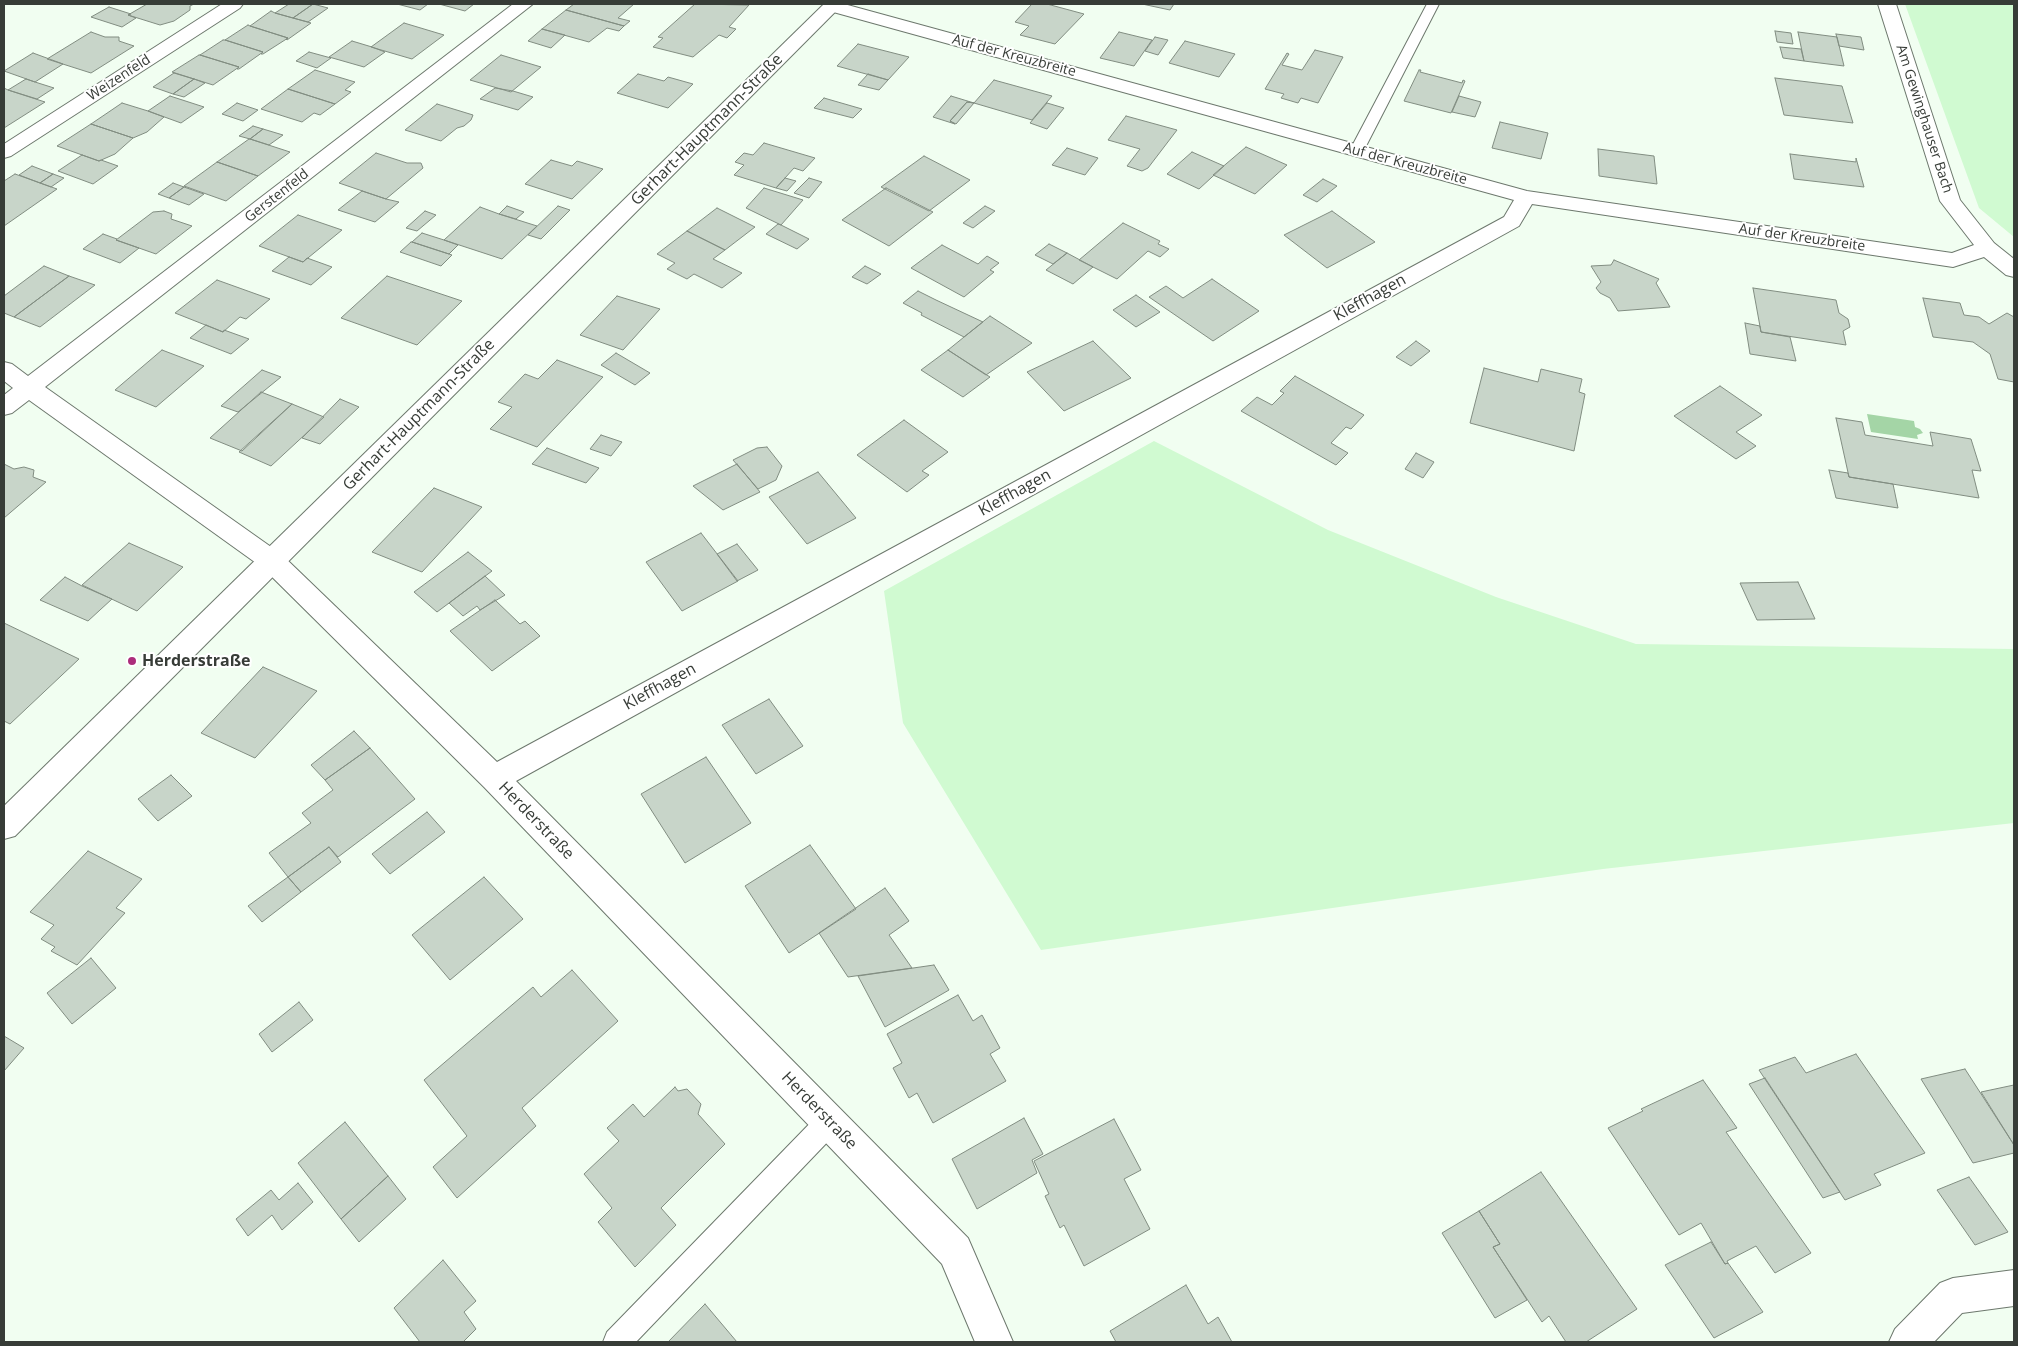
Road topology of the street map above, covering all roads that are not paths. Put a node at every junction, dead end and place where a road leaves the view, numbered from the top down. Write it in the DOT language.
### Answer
graph roads {
  1 [pos="234,4"];
  2 [pos="524,4"];
  3 [pos="1433,4"];
  4 [pos="1887,4"];
  5 [pos="833,5"];
  6 [pos="1357,150"];
  7 [pos="4,152"];
  8 [pos="1526,197"];
  9 [pos="1987,248"];
  10 [pos="2014,270"];
  11 [pos="4,370"];
  12 [pos="30,388"];
  13 [pos="4,407"];
  14 [pos="272,561"];
  15 [pos="494,778"];
  16 [pos="4,826"];
  17 [pos="829,1122"];
  18 [pos="2014,1288"];
  19 [pos="617,1342"];
  20 [pos="994,1342"];
  21 [pos="1908,1342"];
  1 -- 7 [label="street, Weizenfeld"];
  2 -- 12 [label="street, Gerstenfeld"];
  3 -- 6 [label="lane"];
  4 -- 9 [label="street, Am Gewinghauser Bach"];
  5 -- 6 [label="street, Auf der Kreuzbreite"];
  5 -- 14 [label="street, Gerhart-Hauptmann-Straße"];
  6 -- 8 [label="street, Auf der Kreuzbreite"];
  8 -- 9 [label="street, Auf der Kreuzbreite"];
  8 -- 15 [label="street, Kleffhagen"];
  9 -- 10 [label="street, Am Gewinghauser Bach"];
  11 -- 12 [label="street, Herderstraße"];
  12 -- 13 [label="street, Gerstenfeld"];
  12 -- 14 [label="street, Herderstraße"];
  14 -- 15 [label="street, Herderstraße"];
  14 -- 16 [label="street, Gerhart-Hauptmann-Straße"];
  15 -- 17 [label="street, Herderstraße"];
  17 -- 19 [label="lane"];
  17 -- 20 [label="street, Herderstraße"];
  18 -- 21 [label="street"];
}
